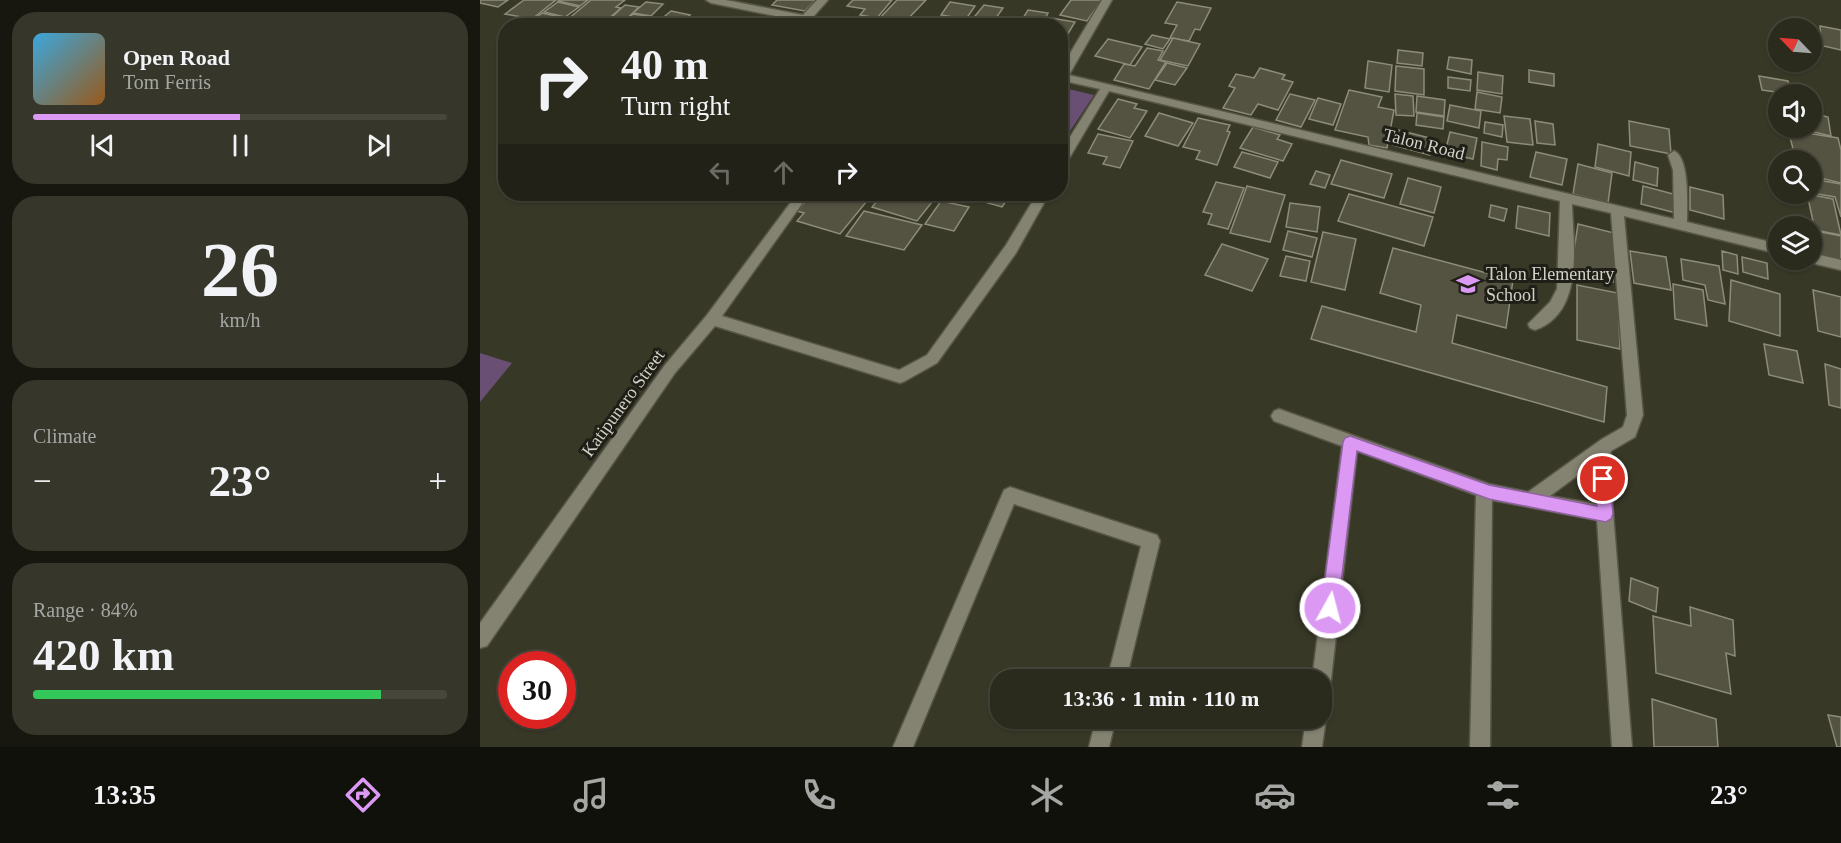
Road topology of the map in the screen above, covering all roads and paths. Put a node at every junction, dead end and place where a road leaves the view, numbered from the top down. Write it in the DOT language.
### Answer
graph roads {
  1 [pos="711,0"];
  2 [pos="823,0"];
  3 [pos="1107,0"];
  4 [pos="806,18"];
  5 [pos="1068,65"];
  6 [pos="1068,78"];
  7 [pos="1107,86"];
  8 [pos="1068,151"];
  9 [pos="1674,155"];
  10 [pos="1566,197"];
  11 [pos="798,201"];
  12 [pos="1039,201"];
  13 [pos="1617,209"];
  14 [pos="1681,225"];
  15 [pos="1768,246"];
  16 [pos="1822,260"];
  17 [pos="1841,265"];
  18 [pos="712,319"];
  19 [pos="1534,324"];
  20 [pos="1279,416"];
  21 [pos="1350,442"];
  22 [pos="1608,444"];
  23 [pos="1484,491"];
  24 [pos="1530,500"];
  25 [pos="1606,514"];
  26 [pos="480,639"];
  27 [pos="1119,669"];
  28 [pos="1322,669"];
  29 [pos="1103,729"];
  30 [pos="1314,729"];
  31 [pos="903,747"];
  32 [pos="1099,747"];
  33 [pos="1312,747"];
  34 [pos="1480,747"];
  35 [pos="1622,747"];
  1 -- 4 [label="street"];
  2 -- 4 [label="street"];
  3 -- 5 [label="street"];
  6 -- 7 [label="street, Talon Road"];
  7 -- 8 [label="street"];
  7 -- 10 [label="street, Talon Road"];
  9 -- 14 [label="street"];
  10 -- 13 [label="street, Talon Road"];
  10 -- 19 [label="street"];
  11 -- 18 [label="street, Katipunero Street"];
  12 -- 18 [label="street"];
  13 -- 14 [label="street, Talon Road"];
  13 -- 22 [label="street"];
  14 -- 15 [label="street, Talon Road"];
  16 -- 17 [label="street"];
  18 -- 26 [label="street, Katipunero Street"];
  20 -- 21 [label="street"];
  21 -- 23 [label="street"];
  21 -- 28 [label="street"];
  22 -- 24 [label="street"];
  22 -- 25 [label="street"];
  23 -- 24 [label="street"];
  23 -- 34 [label="street"];
  24 -- 25 [label="street"];
  25 -- 35 [label="street"];
  27 -- 31 [label="street"];
  29 -- 32 [label="street"];
  30 -- 33 [label="street"];
}
